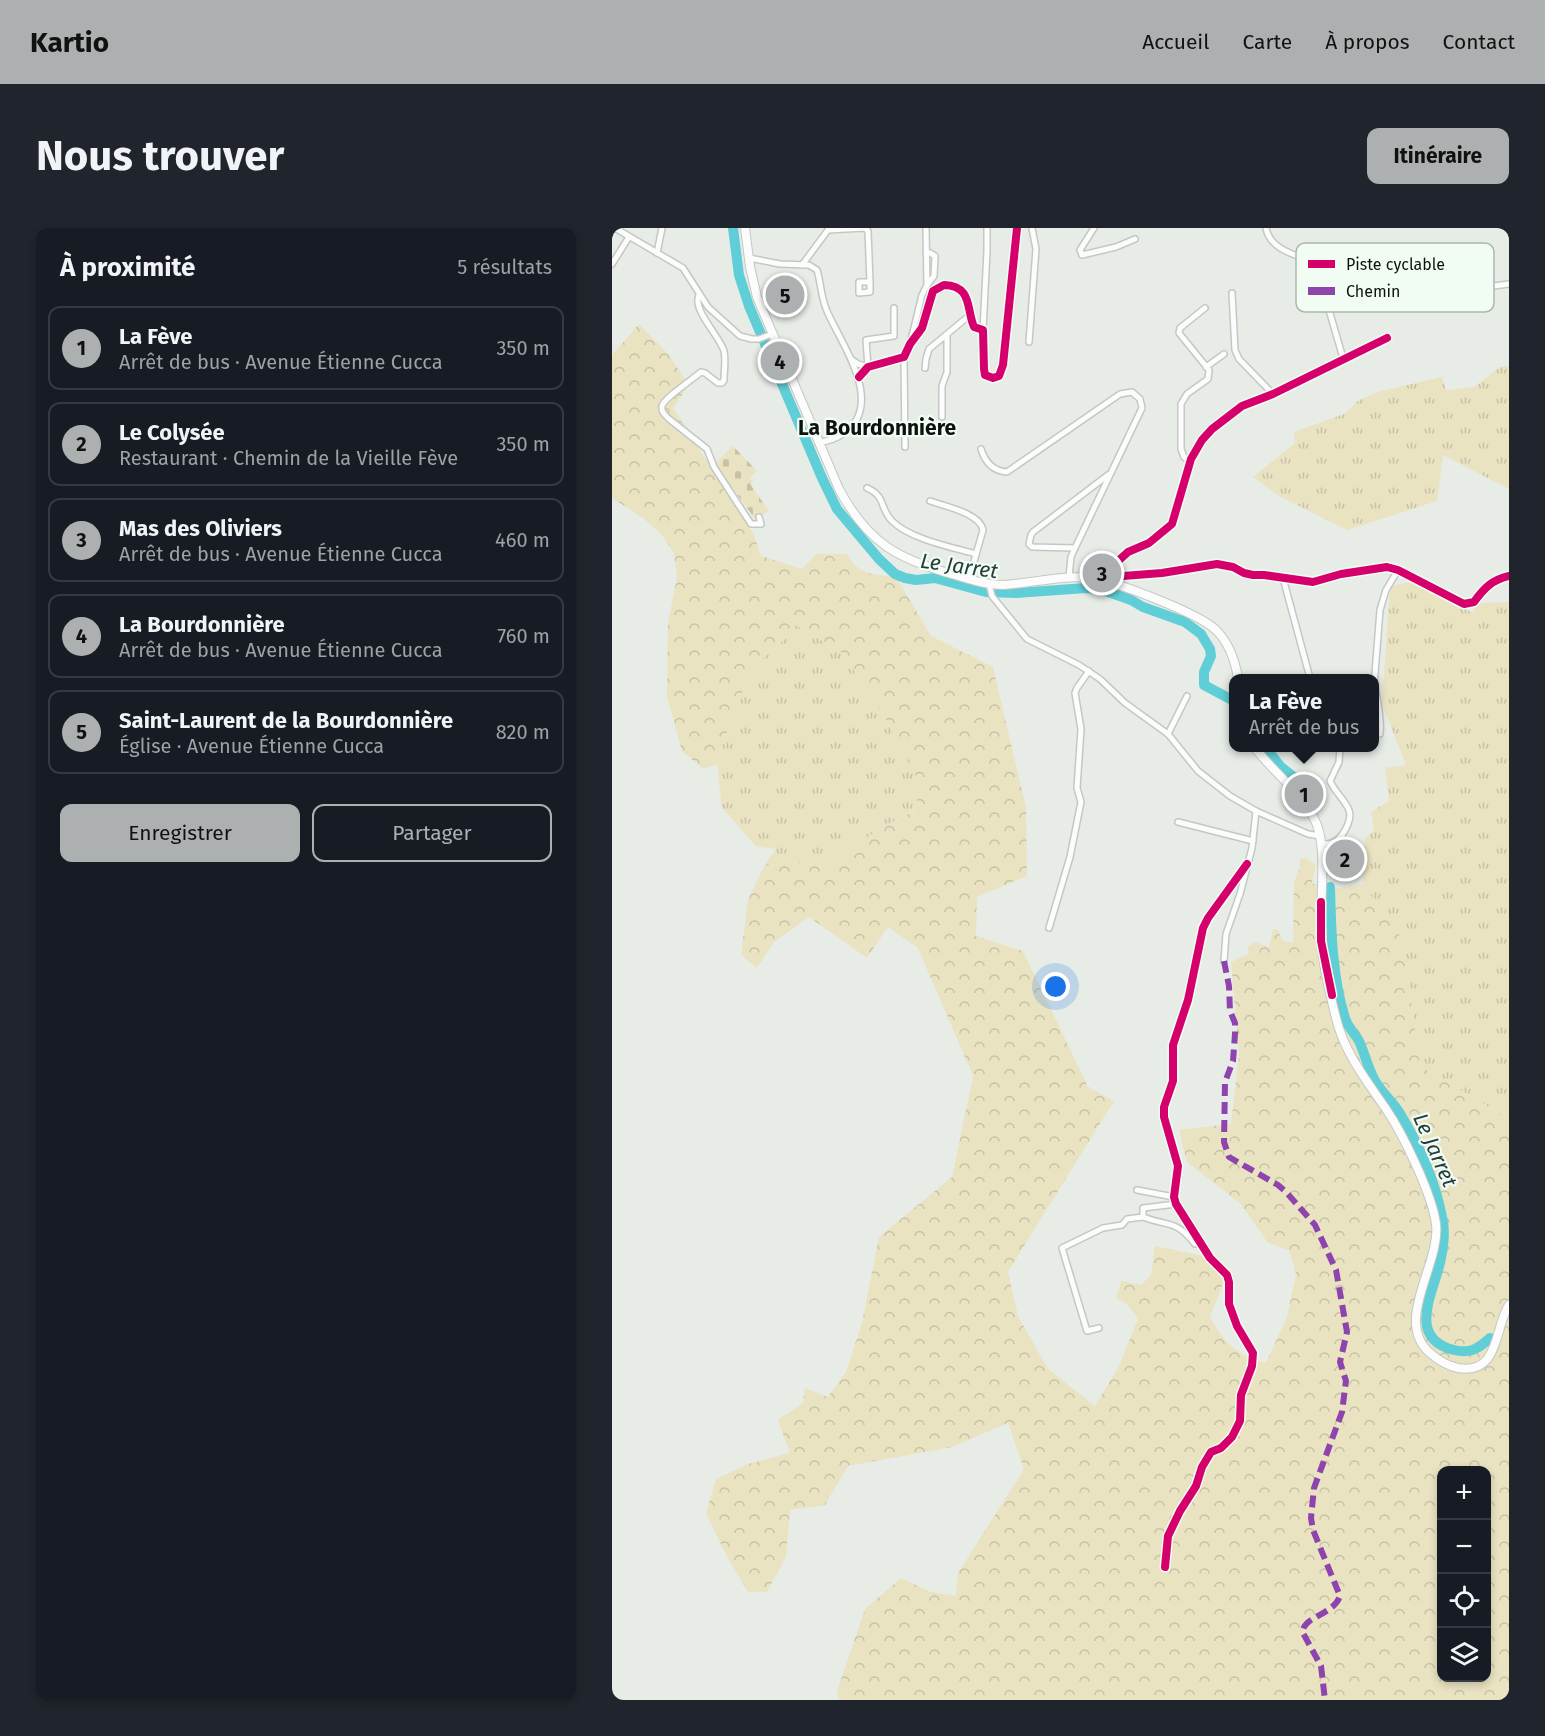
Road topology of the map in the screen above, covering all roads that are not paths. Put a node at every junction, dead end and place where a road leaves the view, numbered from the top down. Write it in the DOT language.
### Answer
graph roads {
  1 [pos="615,228"];
  2 [pos="662,228"];
  3 [pos="746,228"];
  4 [pos="926,228"];
  5 [pos="987,228"];
  6 [pos="1017,228"];
  7 [pos="1032,228"];
  8 [pos="1094,228"];
  9 [pos="1266,228"];
  10 [pos="629,237"];
  11 [pos="1135,239"];
  12 [pos="657,253"];
  13 [pos="1296,254"];
  14 [pos="749,258"];
  15 [pos="612,264"];
  16 [pos="802,265"];
  17 [pos="870,282"];
  18 [pos="1509,284"];
  19 [pos="1494,286"];
  20 [pos="1232,292"];
  21 [pos="699,295"];
  22 [pos="1205,308"];
  23 [pos="894,309"];
  24 [pos="1329,312"];
  25 [pos="970,315"];
  26 [pos="983,330"];
  27 [pos="769,335"];
  28 [pos="947,335"];
  29 [pos="1387,338"];
  30 [pos="1029,342"];
  31 [pos="910,344"];
  32 [pos="1224,354"];
  33 [pos="904,357"];
  34 [pos="850,358"];
  35 [pos="1342,358"];
  36 [pos="868,367"];
  37 [pos="1206,367"];
  38 [pos="925,368"];
  39 [pos="859,377"];
  40 [pos="1273,394"];
  41 [pos="942,417"];
  42 [pos="818,443"];
  43 [pos="905,447"];
  44 [pos="981,449"];
  45 [pos="1190,462"];
  46 [pos="1111,473"];
  47 [pos="867,488"];
  48 [pos="930,501"];
  49 [pos="759,517"];
  50 [pos="1075,548"];
  51 [pos="976,554"];
  52 [pos="1398,570"];
  53 [pos="1509,576"];
  54 [pos="1069,577"];
  55 [pos="1283,578"];
  56 [pos="969,579"];
  57 [pos="1109,579"];
  58 [pos="990,586"];
  59 [pos="1089,671"];
  60 [pos="1237,674"];
  61 [pos="1309,674"];
  62 [pos="1376,674"];
  63 [pos="1187,696"];
  64 [pos="1379,715"];
  65 [pos="1168,734"];
  66 [pos="1380,734"];
  67 [pos="1259,752"];
  68 [pos="1340,752"];
  69 [pos="1256,810"];
  70 [pos="1178,822"];
  71 [pos="1320,836"];
  72 [pos="1253,841"];
  73 [pos="1322,844"];
  74 [pos="1247,864"];
  75 [pos="1049,928"];
  76 [pos="1224,960"];
  77 [pos="1137,1190"];
  78 [pos="1174,1197"];
  79 [pos="1176,1204"];
  80 [pos="1143,1217"];
  81 [pos="1202,1244"];
  82 [pos="1509,1305"];
  83 [pos="1099,1328"];
  84 [pos="1165,1567"];
  1 -- 10 [label="street"];
  2 -- 12 [label="street"];
  3 -- 14 [label="main road"];
  4 -- 31 [label="street"];
  5 -- 26 [label="street"];
  6 -- 26 [label="street"];
  7 -- 30 [label="street"];
  8 -- 11 [label="street"];
  9 -- 13 [label="street"];
  10 -- 12 [label="street"];
  10 -- 15 [label="street"];
  12 -- 21 [label="street"];
  14 -- 16 [label="street"];
  14 -- 27 [label="main road"];
  16 -- 17 [label="street"];
  16 -- 34 [label="street"];
  18 -- 19 [label="street"];
  20 -- 40 [label="street"];
  21 -- 27 [label="street"];
  21 -- 49 [label="street"];
  22 -- 37 [label="street"];
  23 -- 36 [label="street"];
  24 -- 35 [label="street"];
  25 -- 26 [label="street"];
  25 -- 28 [label="street"];
  25 -- 31 [label="street"];
  27 -- 42 [label="main road"];
  28 -- 38 [label="street"];
  28 -- 41 [label="street"];
  29 -- 35 [label="street"];
  31 -- 33 [label="street"];
  32 -- 37 [label="street"];
  33 -- 36 [label="street"];
  33 -- 43 [label="street"];
  34 -- 36 [label="street"];
  34 -- 39 [label="street"];
  35 -- 40 [label="street"];
  36 -- 39 [label="street"];
  37 -- 45 [label="street"];
  39 -- 42 [label="street"];
  40 -- 45 [label="street"];
  42 -- 56 [label="main road"];
  44 -- 46 [label="street"];
  45 -- 57 [label="street"];
  46 -- 50 [label="street"];
  46 -- 50 [label="street"];
  47 -- 51 [label="street"];
  48 -- 51 [label="street"];
  50 -- 54 [label="street"];
  51 -- 56 [label="street"];
  52 -- 53 [label="street"];
  52 -- 55 [label="street"];
  52 -- 62 [label="street"];
  54 -- 57 [label="main road"];
  54 -- 58 [label="main road"];
  55 -- 57 [label="street"];
  55 -- 61 [label="street"];
  56 -- 58 [label="main road"];
  57 -- 60 [label="main road"];
  58 -- 59 [label="street"];
  59 -- 65 [label="street"];
  59 -- 75 [label="street"];
  63 -- 65 [label="street"];
  64 -- 66 [label="street"];
  65 -- 69 [label="street"];
  67 -- 71 [label="main road"];
  68 -- 73 [label="street"];
  69 -- 71 [label="street"];
  69 -- 72 [label="street"];
  70 -- 72 [label="street"];
  71 -- 73 [label="main road"];
  72 -- 74 [label="street"];
  73 -- 82 [label="main road"];
  74 -- 76 [label="street"];
  74 -- 78 [label="street"];
  77 -- 78 [label="street"];
  78 -- 79 [label="street"];
  79 -- 80 [label="street"];
  79 -- 81 [label="street"];
  80 -- 81 [label="street"];
  80 -- 83 [label="street"];
  81 -- 84 [label="street"];
}
